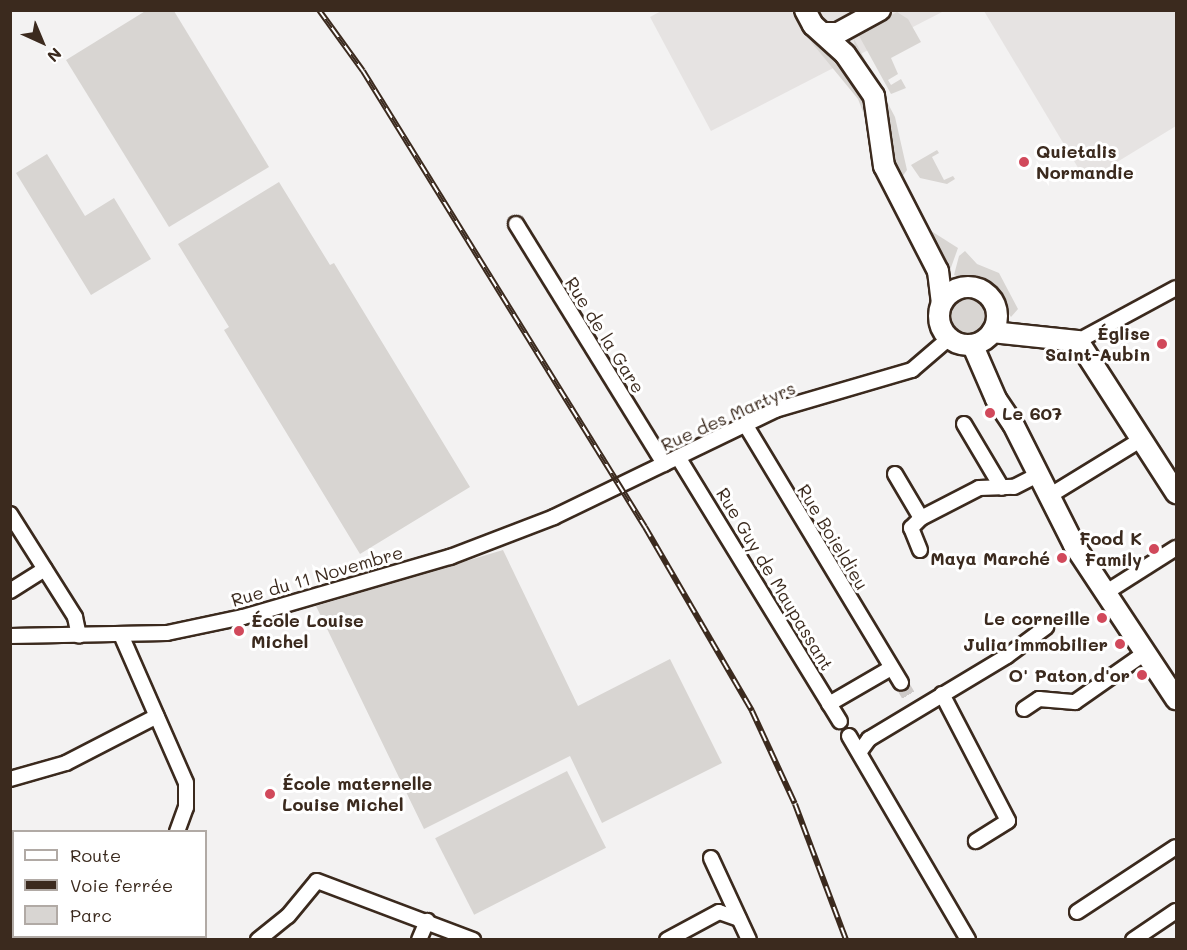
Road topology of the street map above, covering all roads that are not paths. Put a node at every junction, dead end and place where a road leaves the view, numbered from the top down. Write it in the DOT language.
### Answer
graph roads {
  1 [pos="805,10"];
  2 [pos="880,10"];
  3 [pos="826,33"];
  4 [pos="516,224"];
  5 [pos="938,271"];
  6 [pos="959,288"];
  7 [pos="1176,288"];
  8 [pos="942,302"];
  9 [pos="998,310"];
  10 [pos="992,332"];
  11 [pos="1028,333"];
  12 [pos="948,339"];
  13 [pos="1078,341"];
  14 [pos="973,346"];
  15 [pos="745,424"];
  16 [pos="964,424"];
  17 [pos="1142,439"];
  18 [pos="678,457"];
  19 [pos="664,464"];
  20 [pos="895,474"];
  21 [pos="1038,475"];
  22 [pos="619,486"];
  23 [pos="1002,488"];
  24 [pos="1176,493"];
  25 [pos="1049,496"];
  26 [pos="10,514"];
  27 [pos="921,518"];
  28 [pos="920,550"];
  29 [pos="1172,551"];
  30 [pos="45,569"];
  31 [pos="10,591"];
  32 [pos="1106,593"];
  33 [pos="1046,627"];
  34 [pos="10,636"];
  35 [pos="79,636"];
  36 [pos="122,637"];
  37 [pos="1146,653"];
  38 [pos="891,668"];
  39 [pos="901,683"];
  40 [pos="942,693"];
  41 [pos="1176,699"];
  42 [pos="829,704"];
  43 [pos="1024,709"];
  44 [pos="157,716"];
  45 [pos="840,721"];
  46 [pos="849,736"];
  47 [pos="861,750"];
  48 [pos="10,779"];
  49 [pos="177,830"];
  50 [pos="976,841"];
  51 [pos="1176,847"];
  52 [pos="711,858"];
  53 [pos="1176,911"];
  54 [pos="1077,912"];
  55 [pos="739,919"];
  56 [pos="427,921"];
  57 [pos="258,939"];
  58 [pos="419,939"];
  59 [pos="473,939"];
  60 [pos="667,939"];
  61 [pos="749,939"];
  62 [pos="969,939"];
  63 [pos="1133,939"];
  1 -- 3 [label="main road"];
  2 -- 3 [label="main road"];
  3 -- 5 [label="main road"];
  4 -- 19 [label="street, Rue de la Gare"];
  5 -- 6 [label="main road"];
  5 -- 8 [label="main road"];
  6 -- 8 [label="main road"];
  6 -- 9 [label="main road"];
  7 -- 13 [label="street"];
  8 -- 12 [label="main road"];
  9 -- 10 [label="main road"];
  9 -- 11 [label="main road"];
  10 -- 11 [label="main road"];
  10 -- 14 [label="main road"];
  11 -- 13 [label="main road"];
  12 -- 14 [label="main road"];
  12 -- 15 [label="street, Rue des Martyrs"];
  13 -- 17 [label="main road"];
  14 -- 21 [label="main road"];
  15 -- 18 [label="street, Rue des Martyrs"];
  15 -- 38 [label="street, Rue Boieldieu"];
  16 -- 23 [label="street"];
  17 -- 24 [label="main road"];
  17 -- 25 [label="street"];
  18 -- 19 [label="street, Rue des Martyrs"];
  18 -- 42 [label="street, Rue Guy de Maupassant"];
  19 -- 22 [label="street, Rue des Martyrs"];
  20 -- 27 [label="street"];
  21 -- 23 [label="street"];
  21 -- 25 [label="main road"];
  22 -- 36 [label="street, Rue du 11 Novembre"];
  23 -- 27 [label="street"];
  25 -- 32 [label="main road"];
  26 -- 30 [label="street"];
  27 -- 28 [label="street"];
  29 -- 32 [label="street"];
  30 -- 31 [label="street"];
  30 -- 35 [label="street"];
  32 -- 37 [label="main road"];
  33 -- 40 [label="street"];
  34 -- 35 [label="street, Rue du 11 Novembre"];
  35 -- 36 [label="street, Rue du 11 Novembre"];
  36 -- 44 [label="street"];
  37 -- 41 [label="main road"];
  37 -- 43 [label="street"];
  38 -- 39 [label="street, Rue Boieldieu"];
  38 -- 42 [label="street"];
  40 -- 47 [label="street"];
  40 -- 50 [label="street"];
  42 -- 45 [label="street, Rue Guy de Maupassant"];
  44 -- 48 [label="street"];
  44 -- 49 [label="street"];
  46 -- 47 [label="street"];
  47 -- 62 [label="street"];
  51 -- 54 [label="street"];
  52 -- 55 [label="street"];
  53 -- 63 [label="street"];
  55 -- 60 [label="street"];
  55 -- 61 [label="street"];
  56 -- 57 [label="street"];
  56 -- 58 [label="street"];
  56 -- 59 [label="street"];
}
